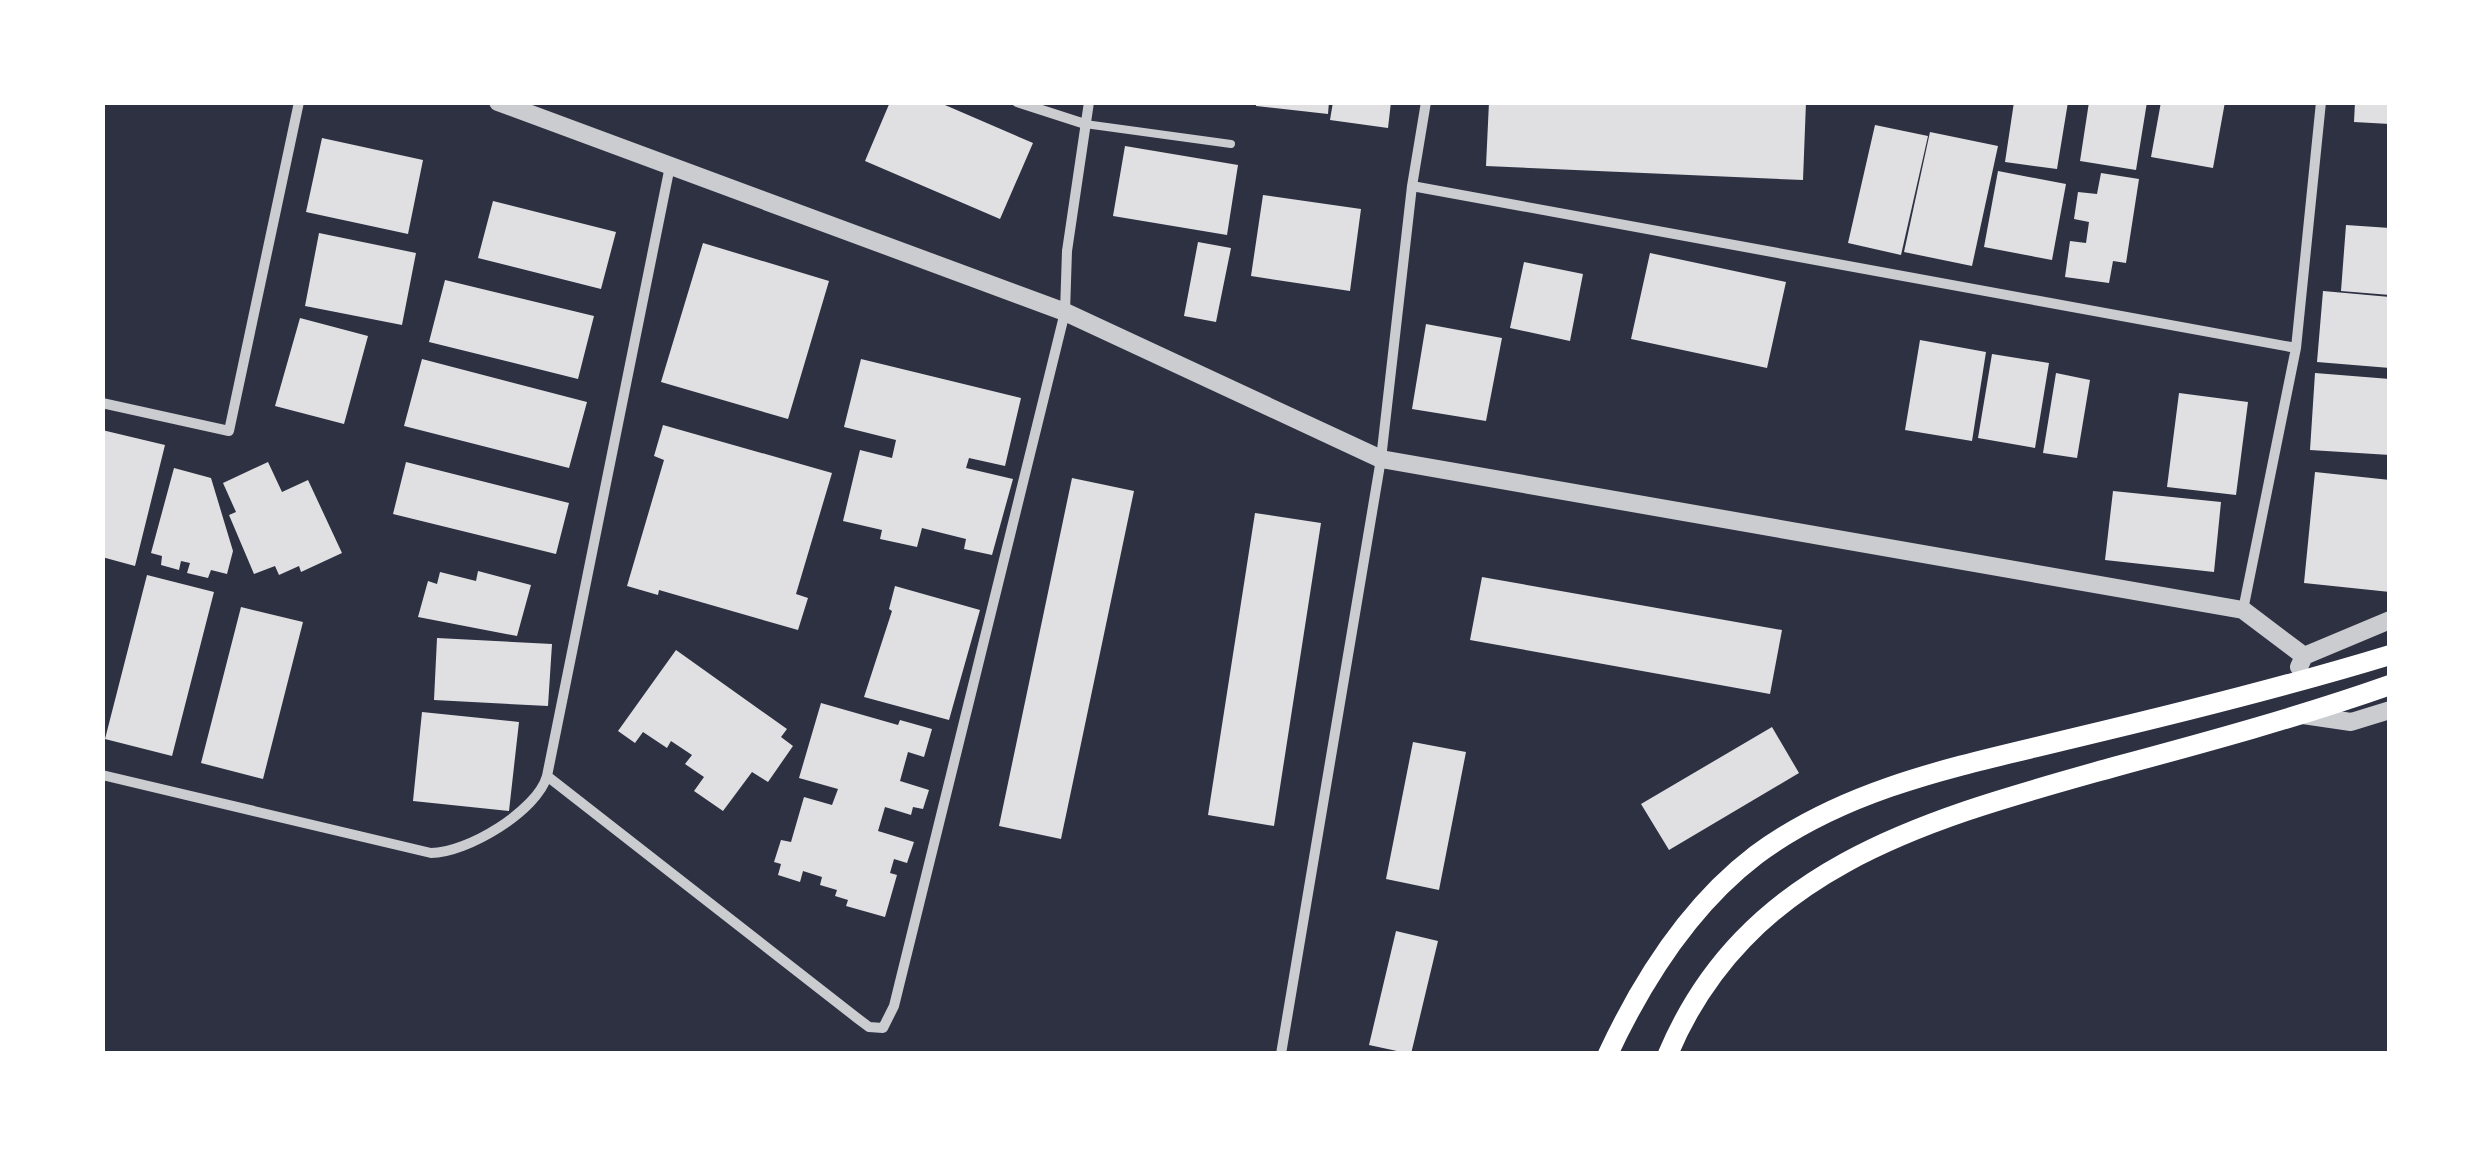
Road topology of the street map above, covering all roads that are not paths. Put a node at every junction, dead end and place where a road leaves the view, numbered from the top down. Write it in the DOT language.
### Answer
graph roads {
  1 [pos="299,102"];
  2 [pos="498,102"];
  3 [pos="1017,102"];
  4 [pos="1089,102"];
  5 [pos="1426,102"];
  6 [pos="2322,102"];
  7 [pos="1085,124"];
  8 [pos="1231,144"];
  9 [pos="670,165"];
  10 [pos="1412,186"];
  11 [pos="1065,312"];
  12 [pos="2296,348"];
  13 [pos="102,403"];
  14 [pos="1381,459"];
  15 [pos="2243,610"];
  16 [pos="2390,620"];
  17 [pos="2304,656"];
  18 [pos="2390,656"];
  19 [pos="2390,684"];
  20 [pos="2290,686"];
  21 [pos="2390,710"];
  22 [pos="2303,715"];
  23 [pos="102,775"];
  24 [pos="547,776"];
  25 [pos="1281,1054"];
  26 [pos="1608,1054"];
  27 [pos="1668,1054"];
  1 -- 13 [label="street"];
  2 -- 9 [label="street"];
  3 -- 7 [label="street"];
  4 -- 7 [label="street"];
  5 -- 10 [label="street"];
  6 -- 12 [label="street"];
  7 -- 8 [label="lane"];
  7 -- 11 [label="street"];
  9 -- 11 [label="street"];
  9 -- 24 [label="street"];
  10 -- 12 [label="street"];
  10 -- 14 [label="street"];
  11 -- 14 [label="street"];
  11 -- 24 [label="street"];
  12 -- 15 [label="street"];
  14 -- 15 [label="street"];
  14 -- 25 [label="street"];
  15 -- 17 [label="street"];
  16 -- 17 [label="street"];
  17 -- 20 [label="street"];
  18 -- 20 [label="main road"];
  19 -- 22 [label="main road"];
  20 -- 26 [label="main road"];
  21 -- 22 [label="street"];
  22 -- 27 [label="main road"];
  23 -- 24 [label="street"];
}
